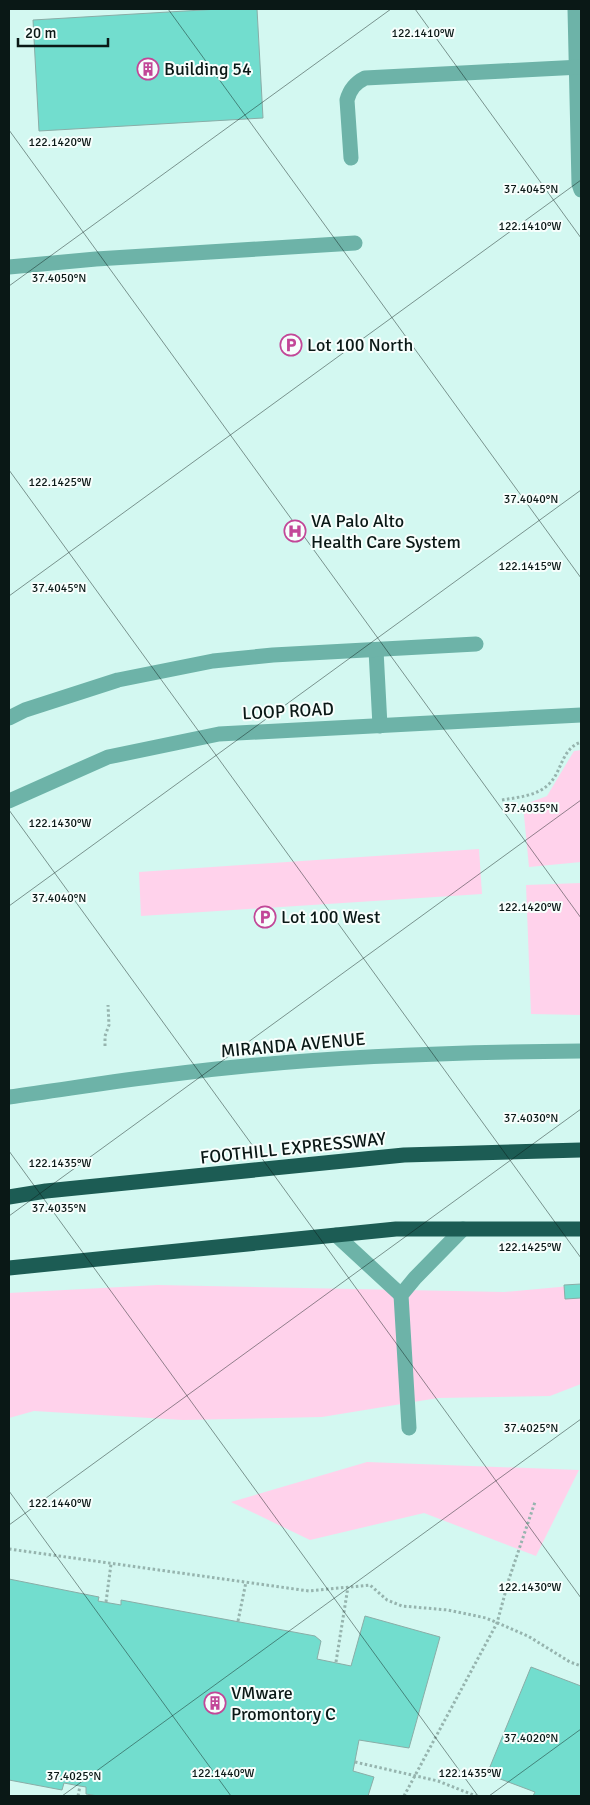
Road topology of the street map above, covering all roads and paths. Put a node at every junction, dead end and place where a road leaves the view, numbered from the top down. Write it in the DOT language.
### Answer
graph roads {
  1 [pos="575,9"];
  2 [pos="578,67"];
  3 [pos="351,158"];
  4 [pos="581,190"];
  5 [pos="355,243"];
  6 [pos="9,267"];
  7 [pos="476,644"];
  8 [pos="376,650"];
  9 [pos="581,715"];
  10 [pos="9,718"];
  11 [pos="380,726"];
  12 [pos="581,742"];
  13 [pos="10,798"];
  14 [pos="502,800"];
  15 [pos="108,1004"];
  16 [pos="105,1046"];
  17 [pos="581,1051"];
  18 [pos="9,1097"];
  19 [pos="581,1150"];
  20 [pos="9,1195"];
  21 [pos="463,1229"];
  22 [pos="581,1229"];
  23 [pos="336,1235"];
  24 [pos="9,1268"];
  25 [pos="401,1295"];
  26 [pos="409,1428"];
  27 [pos="535,1502"];
  28 [pos="9,1550"];
  29 [pos="111,1564"];
  30 [pos="246,1582"];
  31 [pos="348,1587"];
  32 [pos="106,1602"];
  33 [pos="238,1621"];
  34 [pos="497,1624"];
  35 [pos="336,1662"];
  36 [pos="581,1666"];
  37 [pos="354,1762"];
  38 [pos="416,1774"];
  39 [pos="80,1786"];
  40 [pos="78,1796"];
  41 [pos="404,1796"];
  42 [pos="476,1796"];
  1 -- 2 [label="street"];
  2 -- 3 [label="street"];
  2 -- 4 [label="street"];
  5 -- 6 [label="street"];
  7 -- 8 [label="street"];
  8 -- 10 [label="street"];
  8 -- 11 [label="street"];
  9 -- 11 [label="street, LOOP ROAD"];
  11 -- 13 [label="street, LOOP ROAD"];
  12 -- 14 [label="path"];
  15 -- 16 [label="path"];
  17 -- 18 [label="street, MIRANDA AVENUE"];
  19 -- 20 [label="highway, FOOTHILL EXPRESSWAY"];
  21 -- 22 [label="highway"];
  21 -- 23 [label="highway"];
  21 -- 25 [label="street"];
  23 -- 24 [label="highway"];
  23 -- 25 [label="street"];
  25 -- 26 [label="street"];
  27 -- 34 [label="path"];
  28 -- 29 [label="path"];
  29 -- 30 [label="path"];
  29 -- 32 [label="path"];
  30 -- 31 [label="path"];
  30 -- 33 [label="path"];
  31 -- 34 [label="path"];
  31 -- 35 [label="path"];
  34 -- 36 [label="path"];
  34 -- 38 [label="path"];
  37 -- 38 [label="path"];
  38 -- 41 [label="path"];
  38 -- 42 [label="path"];
  39 -- 40 [label="path"];
}
